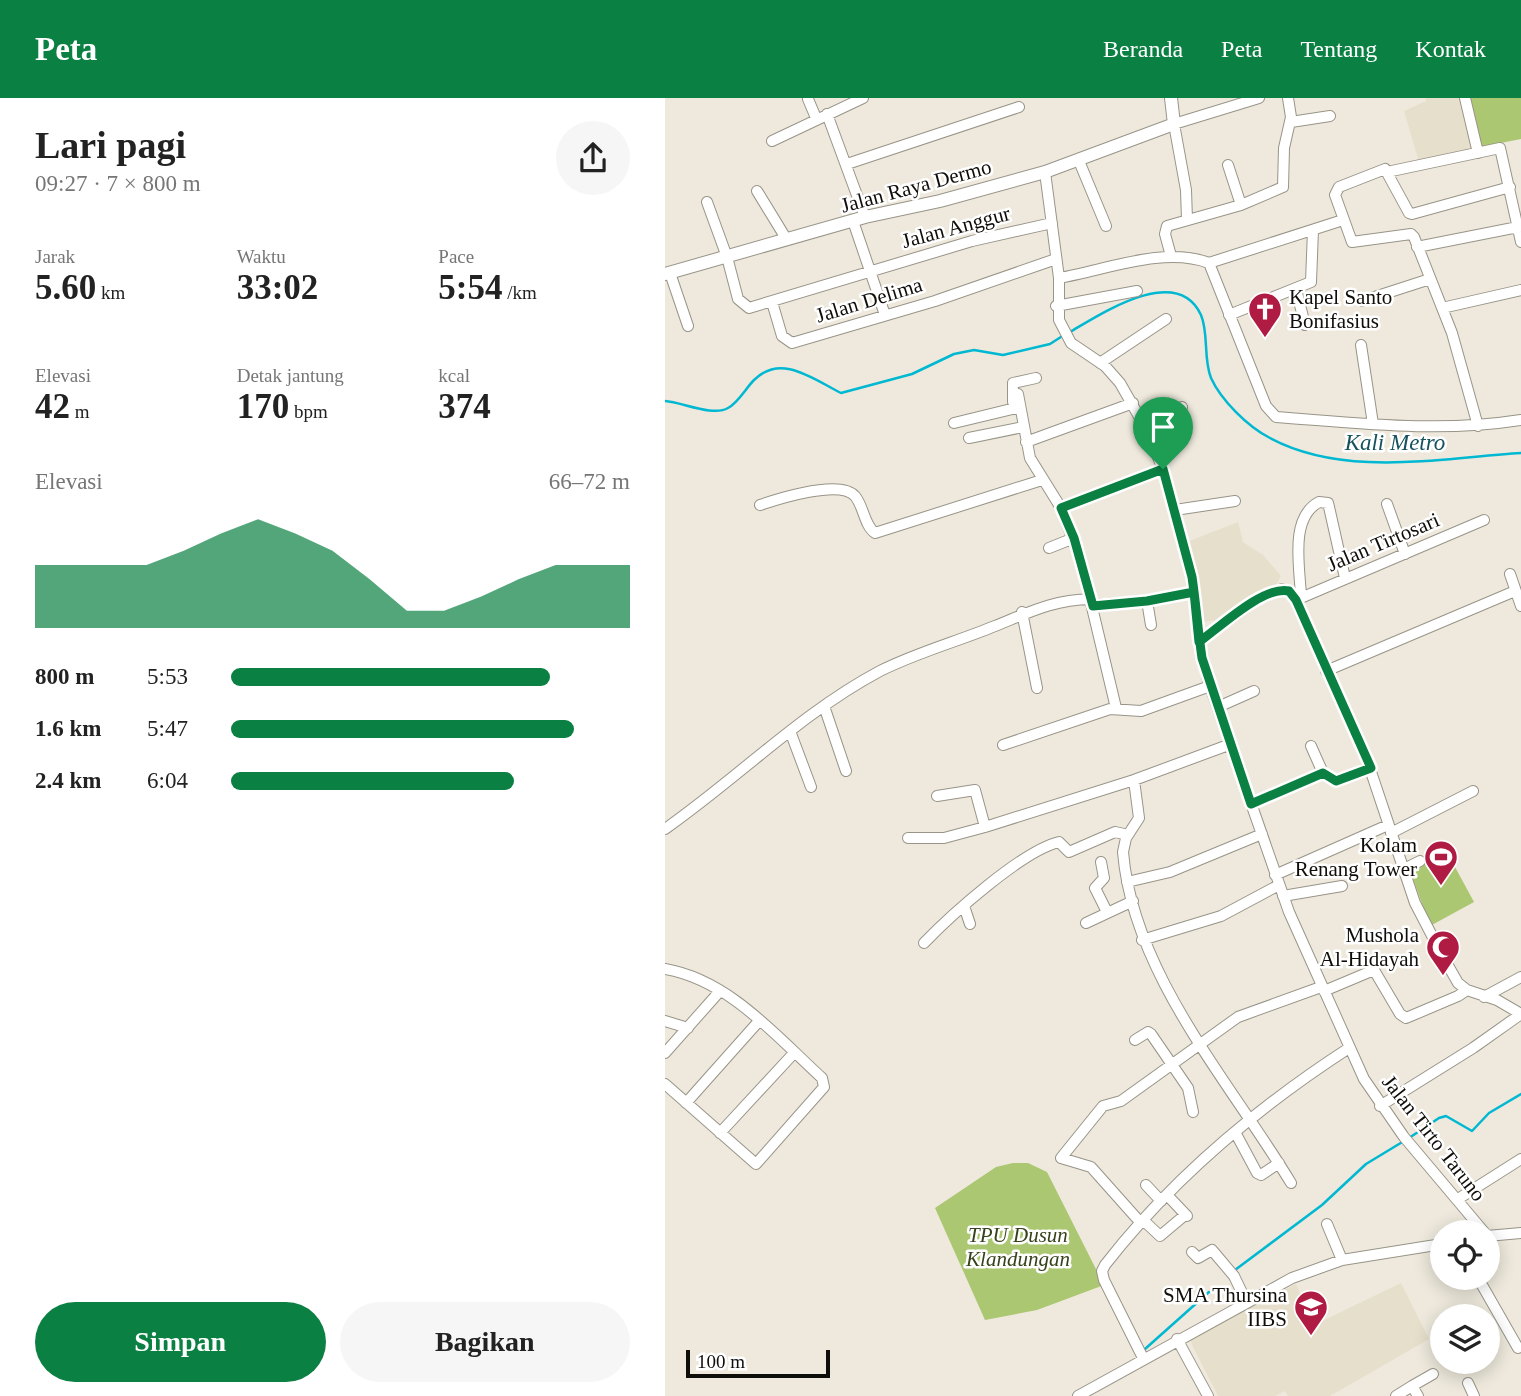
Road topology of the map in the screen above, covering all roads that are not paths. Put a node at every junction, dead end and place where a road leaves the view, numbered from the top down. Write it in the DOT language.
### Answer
graph roads {
  1 [pos="863,98"];
  2 [pos="1171,98"];
  3 [pos="1259,98"];
  4 [pos="1288,98"];
  5 [pos="1465,98"];
  6 [pos="808,99"];
  7 [pos="1019,107"];
  8 [pos="821,116"];
  9 [pos="1330,116"];
  10 [pos="1291,122"];
  11 [pos="1174,124"];
  12 [pos="772,141"];
  13 [pos="1478,153"];
  14 [pos="1079,162"];
  15 [pos="847,164"];
  16 [pos="1228,165"];
  17 [pos="1045,172"];
  18 [pos="1387,172"];
  19 [pos="1510,187"];
  20 [pos="757,191"];
  21 [pos="707,202"];
  22 [pos="1241,205"];
  23 [pos="1518,207"];
  24 [pos="859,219"];
  25 [pos="1187,220"];
  26 [pos="1343,220"];
  27 [pos="1052,223"];
  28 [pos="1106,226"];
  29 [pos="1518,227"];
  30 [pos="1313,230"];
  31 [pos="787,240"];
  32 [pos="1521,242"];
  33 [pos="1417,247"];
  34 [pos="1171,256"];
  35 [pos="727,257"];
  36 [pos="1056,259"];
  37 [pos="1209,263"];
  38 [pos="870,271"];
  39 [pos="667,273"];
  40 [pos="1059,278"];
  41 [pos="1430,279"];
  42 [pos="1296,289"];
  43 [pos="1521,290"];
  44 [pos="1137,291"];
  45 [pos="1361,301"];
  46 [pos="772,302"];
  47 [pos="1056,306"];
  48 [pos="1442,308"];
  49 [pos="885,315"];
  50 [pos="1229,315"];
  51 [pos="1167,318"];
  52 [pos="1305,325"];
  53 [pos="688,326"];
  54 [pos="1361,345"];
  55 [pos="1100,363"];
  56 [pos="1036,377"];
  57 [pos="1018,394"];
  58 [pos="1133,403"];
  59 [pos="1182,407"];
  60 [pos="1017,408"];
  61 [pos="1521,420"];
  62 [pos="954,423"];
  63 [pos="1373,424"];
  64 [pos="1023,426"];
  65 [pos="1478,426"];
  66 [pos="1145,427"];
  67 [pos="968,438"];
  68 [pos="1026,442"];
  69 [pos="1163,469"];
  70 [pos="1041,480"];
  71 [pos="1235,501"];
  72 [pos="1387,504"];
  73 [pos="760,505"];
  74 [pos="1061,508"];
  75 [pos="1175,510"];
  76 [pos="1484,520"];
  77 [pos="1074,538"];
  78 [pos="1049,548"];
  79 [pos="1405,554"];
  80 [pos="1510,574"];
  81 [pos="1345,578"];
  82 [pos="1515,591"];
  83 [pos="1194,592"];
  84 [pos="1299,598"];
  85 [pos="1147,601"];
  86 [pos="1092,602"];
  87 [pos="1521,606"];
  88 [pos="1022,612"];
  89 [pos="1151,625"];
  90 [pos="1199,642"];
  91 [pos="1326,671"];
  92 [pos="1210,686"];
  93 [pos="1037,688"];
  94 [pos="1254,691"];
  95 [pos="824,706"];
  96 [pos="1218,707"];
  97 [pos="1116,708"];
  98 [pos="790,731"];
  99 [pos="1231,744"];
  100 [pos="1003,745"];
  101 [pos="1311,746"];
  102 [pos="1371,768"];
  103 [pos="846,771"];
  104 [pos="1323,773"];
  105 [pos="1134,780"];
  106 [pos="811,787"];
  107 [pos="1473,791"];
  108 [pos="937,796"];
  109 [pos="1251,804"];
  110 [pos="985,827"];
  111 [pos="665,829"];
  112 [pos="1389,829"];
  113 [pos="1262,834"];
  114 [pos="908,838"];
  115 [pos="1126,838"];
  116 [pos="1420,861"];
  117 [pos="1101,862"];
  118 [pos="1406,868"];
  119 [pos="1127,882"];
  120 [pos="1279,886"];
  121 [pos="1342,886"];
  122 [pos="1133,901"];
  123 [pos="964,906"];
  124 [pos="1107,912"];
  125 [pos="1086,923"];
  126 [pos="969,924"];
  127 [pos="1142,940"];
  128 [pos="924,943"];
  129 [pos="665,969"];
  130 [pos="1521,977"];
  131 [pos="1322,989"];
  132 [pos="720,991"];
  133 [pos="1463,992"];
  134 [pos="1484,997"];
  135 [pos="1519,1016"];
  136 [pos="665,1021"];
  137 [pos="759,1021"];
  138 [pos="688,1028"];
  139 [pos="1135,1040"];
  140 [pos="1202,1044"];
  141 [pos="1349,1048"];
  142 [pos="665,1053"];
  143 [pos="794,1053"];
  144 [pos="1170,1063"];
  145 [pos="665,1084"];
  146 [pos="686,1103"];
  147 [pos="1380,1106"];
  148 [pos="1193,1112"];
  149 [pos="1250,1119"];
  150 [pos="1235,1132"];
  151 [pos="720,1133"];
  152 [pos="1521,1159"];
  153 [pos="1279,1163"];
  154 [pos="1291,1183"];
  155 [pos="1146,1185"];
  156 [pos="1164,1198"];
  157 [pos="1458,1199"];
  158 [pos="1475,1220"];
  159 [pos="1141,1221"];
  160 [pos="1327,1224"];
  161 [pos="1521,1233"];
  162 [pos="1500,1235"];
  163 [pos="1430,1246"];
  164 [pos="1192,1252"];
  165 [pos="1342,1260"];
  166 [pos="1485,1290"];
  167 [pos="1246,1301"];
  168 [pos="1177,1339"];
  169 [pos="1518,1348"];
  170 [pos="1143,1358"];
  171 [pos="1433,1374"];
  172 [pos="1468,1383"];
  173 [pos="1415,1391"];
  174 [pos="1078,1396"];
  175 [pos="1208,1396"];
  176 [pos="1396,1396"];
  177 [pos="1475,1396"];
  1 -- 8 [label="street"];
  2 -- 11 [label="street"];
  3 -- 11 [label="street"];
  4 -- 10 [label="street"];
  5 -- 13 [label="street"];
  6 -- 8 [label="street"];
  7 -- 15 [label="street"];
  8 -- 12 [label="street"];
  8 -- 15 [label="street"];
  9 -- 10 [label="street"];
  10 -- 22 [label="street"];
  11 -- 14 [label="street, Jalan Raya Dermo"];
  11 -- 25 [label="street"];
  13 -- 18 [label="street"];
  13 -- 19 [label="street"];
  14 -- 17 [label="street, Jalan Raya Dermo"];
  14 -- 28 [label="street"];
  15 -- 24 [label="street"];
  16 -- 22 [label="street"];
  17 -- 24 [label="street, Jalan Raya Dermo"];
  17 -- 27 [label="street, Jalan Tirto Taruno"];
  18 -- 19 [label="street"];
  18 -- 26 [label="street"];
  19 -- 23 [label="street"];
  20 -- 31 [label="street"];
  21 -- 35 [label="street, Jalan Anggur"];
  22 -- 25 [label="street"];
  23 -- 29 [label="street"];
  24 -- 31 [label="street, Jalan Raya Dermo"];
  24 -- 38 [label="street"];
  25 -- 34 [label="street"];
  26 -- 30 [label="street"];
  26 -- 33 [label="street"];
  27 -- 36 [label="street, Jalan Tirto Taruno"];
  27 -- 38 [label="street, Jalan Anggur"];
  29 -- 32 [label="street"];
  29 -- 33 [label="street"];
  30 -- 37 [label="street"];
  30 -- 42 [label="street"];
  31 -- 35 [label="street, Jalan Raya Dermo"];
  33 -- 41 [label="street"];
  34 -- 37 [label="street"];
  34 -- 40 [label="street"];
  35 -- 39 [label="street, Jalan Raya Dermo"];
  35 -- 46 [label="street, Jalan Anggur"];
  36 -- 40 [label="street, Jalan Tirto Taruno"];
  36 -- 49 [label="street, Jalan Delima"];
  37 -- 50 [label="street"];
  38 -- 46 [label="street, Jalan Anggur"];
  38 -- 49 [label="street"];
  39 -- 53 [label="street"];
  40 -- 47 [label="street, Jalan Tirto Taruno"];
  41 -- 45 [label="street"];
  41 -- 48 [label="street"];
  42 -- 50 [label="street"];
  42 -- 52 [label="street"];
  43 -- 48 [label="street"];
  44 -- 47 [label="street"];
  46 -- 49 [label="street, Jalan Delima"];
  47 -- 55 [label="street, Jalan Tirto Taruno"];
  48 -- 65 [label="street"];
  50 -- 63 [label="street"];
  51 -- 55 [label="street"];
  54 -- 63 [label="street"];
  55 -- 58 [label="street, Jalan Tirto Taruno"];
  56 -- 60 [label="street"];
  57 -- 60 [label="street"];
  58 -- 66 [label="street, Jalan Tirto Taruno"];
  58 -- 68 [label="street"];
  59 -- 66 [label="street"];
  60 -- 62 [label="street"];
  60 -- 64 [label="street"];
  61 -- 65 [label="street"];
  63 -- 65 [label="street"];
  64 -- 67 [label="street"];
  64 -- 68 [label="street"];
  66 -- 69 [label="street, Jalan Tirto Taruno"];
  68 -- 70 [label="street"];
  69 -- 74 [label="street"];
  69 -- 75 [label="street, Jalan Tirto Taruno"];
  70 -- 73 [label="street"];
  70 -- 74 [label="street"];
  71 -- 75 [label="street"];
  72 -- 79 [label="street"];
  74 -- 77 [label="street"];
  75 -- 83 [label="street, Jalan Tirto Taruno"];
  76 -- 79 [label="street, Jalan Tirtosari"];
  77 -- 78 [label="street"];
  77 -- 86 [label="street"];
  79 -- 81 [label="street, Jalan Tirtosari"];
  80 -- 82 [label="street"];
  81 -- 84 [label="street, Jalan Tirtosari"];
  81 -- 84 [label="street"];
  82 -- 87 [label="street"];
  82 -- 91 [label="street"];
  83 -- 85 [label="street"];
  83 -- 90 [label="street, Jalan Tirto Taruno"];
  84 -- 90 [label="street"];
  84 -- 91 [label="street"];
  85 -- 86 [label="street"];
  85 -- 89 [label="street"];
  86 -- 88 [label="street"];
  86 -- 97 [label="street"];
  88 -- 93 [label="street"];
  88 -- 95 [label="street"];
  90 -- 92 [label="street, Jalan Tirto Taruno"];
  91 -- 102 [label="street"];
  92 -- 96 [label="street, Jalan Tirto Taruno"];
  92 -- 97 [label="street"];
  94 -- 96 [label="street"];
  95 -- 98 [label="street"];
  95 -- 103 [label="street"];
  96 -- 99 [label="street, Jalan Tirto Taruno"];
  97 -- 100 [label="street"];
  98 -- 106 [label="street"];
  98 -- 111 [label="street"];
  99 -- 105 [label="street"];
  99 -- 109 [label="street, Jalan Tirto Taruno"];
  101 -- 104 [label="street"];
  102 -- 104 [label="street"];
  102 -- 112 [label="street"];
  104 -- 109 [label="street"];
  105 -- 110 [label="street"];
  105 -- 115 [label="street"];
  107 -- 112 [label="street"];
  108 -- 110 [label="street"];
  109 -- 113 [label="street, Jalan Tirto Taruno"];
  110 -- 114 [label="street"];
  112 -- 118 [label="street"];
  112 -- 120 [label="street"];
  113 -- 119 [label="street"];
  113 -- 120 [label="street, Jalan Tirto Taruno"];
  115 -- 119 [label="street"];
  115 -- 123 [label="street"];
  116 -- 118 [label="street"];
  117 -- 124 [label="street"];
  118 -- 133 [label="street"];
  119 -- 122 [label="street"];
  120 -- 121 [label="street"];
  120 -- 127 [label="street"];
  120 -- 131 [label="street, Jalan Tirto Taruno"];
  122 -- 124 [label="street"];
  122 -- 127 [label="street"];
  123 -- 126 [label="street"];
  123 -- 128 [label="street"];
  124 -- 125 [label="street"];
  127 -- 140 [label="street"];
  129 -- 132 [label="street"];
  130 -- 134 [label="street"];
  131 -- 133 [label="street"];
  131 -- 140 [label="street"];
  131 -- 141 [label="street, Jalan Tirto Taruno"];
  132 -- 137 [label="street"];
  132 -- 138 [label="street"];
  133 -- 134 [label="street"];
  134 -- 135 [label="street"];
  135 -- 147 [label="street"];
  136 -- 138 [label="street"];
  137 -- 143 [label="street"];
  137 -- 146 [label="street"];
  138 -- 142 [label="street"];
  139 -- 144 [label="street"];
  140 -- 144 [label="street"];
  140 -- 149 [label="street"];
  141 -- 147 [label="street, Jalan Tirto Taruno"];
  141 -- 149 [label="street"];
  143 -- 151 [label="street"];
  143 -- 151 [label="street"];
  144 -- 148 [label="street"];
  144 -- 159 [label="street"];
  145 -- 146 [label="street"];
  146 -- 151 [label="street"];
  147 -- 157 [label="street, Jalan Tirto Taruno"];
  149 -- 150 [label="street"];
  149 -- 153 [label="street"];
  150 -- 153 [label="street"];
  150 -- 156 [label="street"];
  152 -- 157 [label="street"];
  153 -- 154 [label="street"];
  155 -- 156 [label="street"];
  156 -- 159 [label="street"];
  156 -- 159 [label="street"];
  157 -- 158 [label="street, Jalan Tirto Taruno"];
  159 -- 170 [label="street"];
  160 -- 165 [label="street"];
  161 -- 162 [label="street"];
  163 -- 165 [label="street"];
  164 -- 167 [label="street"];
  165 -- 167 [label="street"];
  166 -- 169 [label="street"];
  167 -- 168 [label="street"];
  168 -- 170 [label="street"];
  168 -- 175 [label="street"];
  170 -- 174 [label="street"];
  171 -- 173 [label="street"];
  172 -- 177 [label="street"];
  173 -- 176 [label="street"];
}
